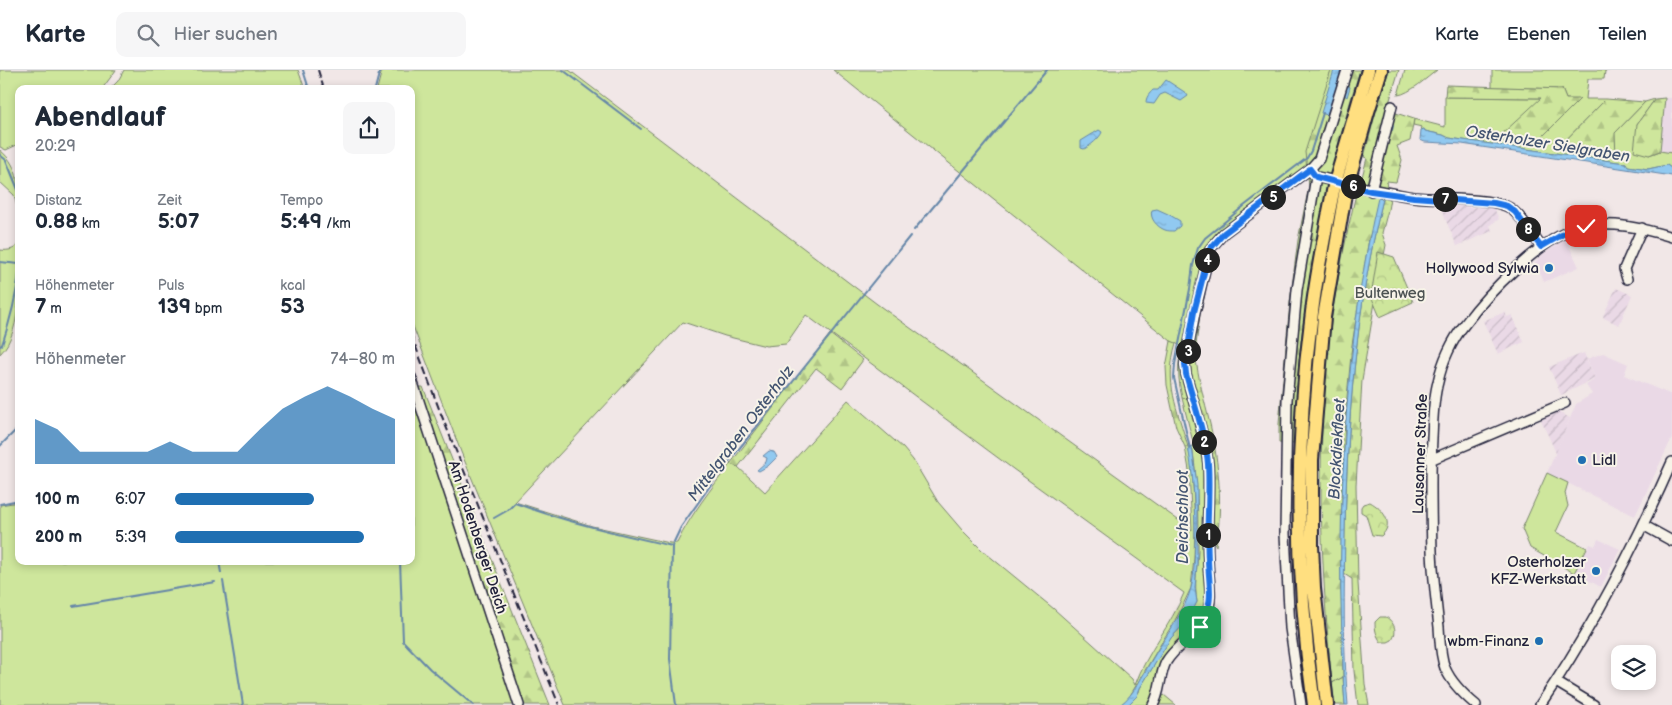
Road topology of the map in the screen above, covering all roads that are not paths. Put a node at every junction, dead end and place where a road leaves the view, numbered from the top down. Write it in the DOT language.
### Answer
graph roads {
  1 [pos="1347,70"];
  2 [pos="1368,70"];
  3 [pos="1381,70"];
  4 [pos="1392,106"];
  5 [pos="1310,169"];
  6 [pos="1316,177"];
  7 [pos="1341,184"];
  8 [pos="1371,191"];
  9 [pos="1642,228"];
  10 [pos="1672,237"];
  11 [pos="1541,247"];
  12 [pos="1627,279"];
  13 [pos="415,389"];
  14 [pos="1565,403"];
  15 [pos="1430,460"];
  16 [pos="1672,462"];
  17 [pos="1643,525"];
  18 [pos="1672,541"];
  19 [pos="1556,682"];
  20 [pos="519,705"];
  21 [pos="1153,705"];
  22 [pos="1300,705"];
  23 [pos="1314,705"];
  24 [pos="1327,705"];
  25 [pos="1476,705"];
  26 [pos="1540,705"];
  27 [pos="1594,705"];
  1 -- 5 [label="street"];
  2 -- 7 [label="highway"];
  3 -- 7 [label="highway"];
  4 -- 8 [label="street"];
  5 -- 6 [label="street"];
  5 -- 21 [label="street"];
  6 -- 8 [label="street"];
  6 -- 22 [label="street"];
  7 -- 23 [label="highway"];
  7 -- 24 [label="highway"];
  8 -- 11 [label="street"];
  9 -- 10 [label="street, Lausanner Straße"];
  9 -- 11 [label="street, Lausanner Straße"];
  9 -- 12 [label="street"];
  11 -- 15 [label="street, Lausanner Straße"];
  13 -- 20 [label="street, Am Hodenberger Deich"];
  14 -- 15 [label="street"];
  15 -- 25 [label="street, Lausanner Straße"];
  16 -- 17 [label="street"];
  17 -- 18 [label="street"];
  17 -- 19 [label="street"];
  19 -- 26 [label="street"];
  19 -- 27 [label="street"];
}
